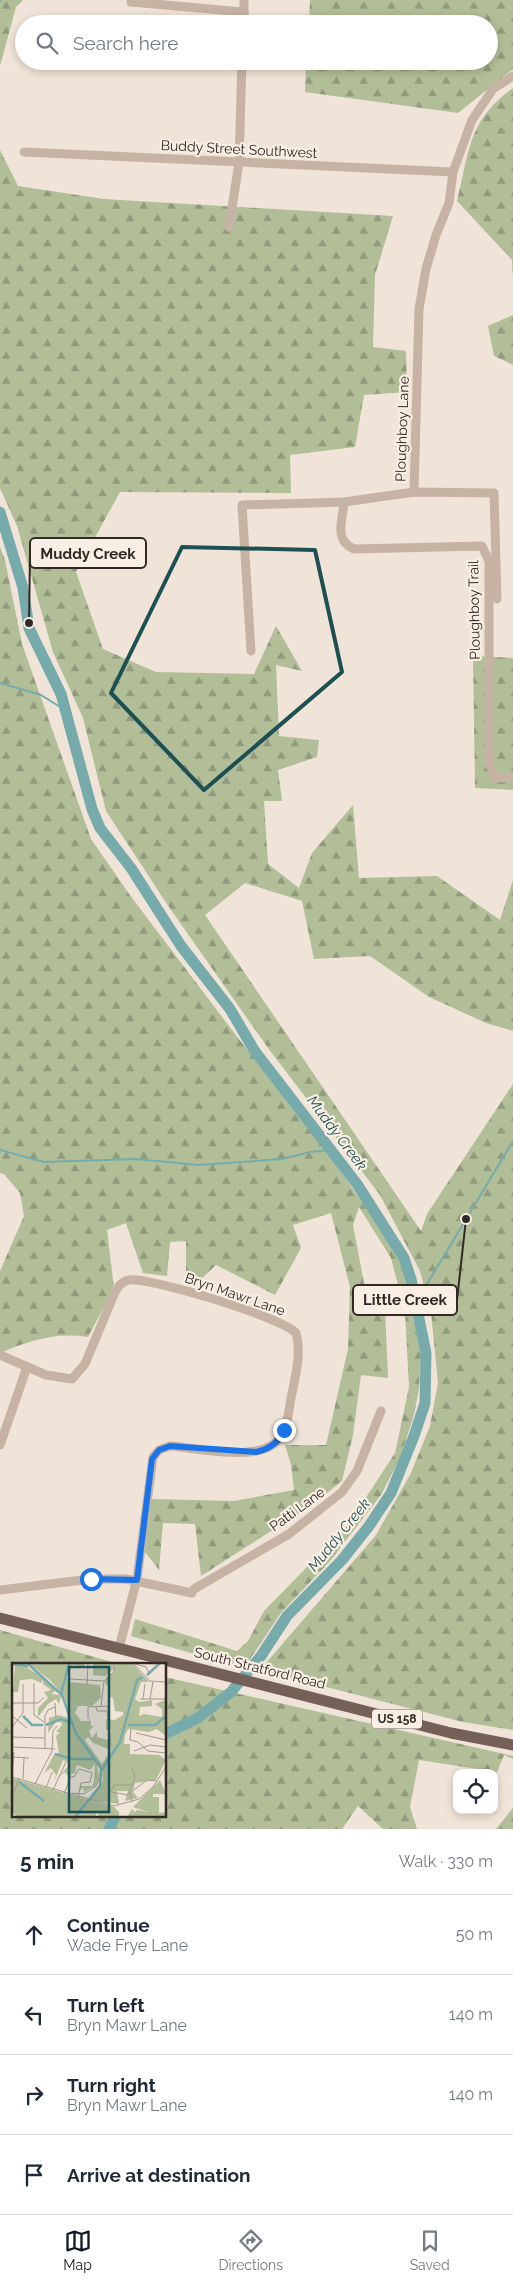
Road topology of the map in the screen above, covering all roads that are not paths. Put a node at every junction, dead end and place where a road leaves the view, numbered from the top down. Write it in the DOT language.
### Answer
graph roads {
  1 [pos="244,0"];
  2 [pos="131,2"];
  3 [pos="244,12"];
  4 [pos="242,70"];
  5 [pos="513,76"];
  6 [pos="24,152"];
  7 [pos="239,163"];
  8 [pos="453,172"];
  9 [pos="229,227"];
  10 [pos="414,492"];
  11 [pos="344,502"];
  12 [pos="497,599"];
  13 [pos="251,651"];
  14 [pos="513,777"];
  15 [pos="0,1355"];
  16 [pos="27,1368"];
  17 [pos="381,1411"];
  18 [pos="0,1445"];
  19 [pos="137,1580"];
  20 [pos="0,1590"];
  21 [pos="0,1618"];
  22 [pos="119,1648"];
  23 [pos="513,1745"];
  1 -- 3 [label="street"];
  2 -- 3 [label="street"];
  4 -- 7 [label="street"];
  5 -- 8 [label="street, Ploughboy Lane"];
  6 -- 7 [label="street, Buddy Street Southwest"];
  7 -- 8 [label="street, Buddy Street Southwest"];
  7 -- 9 [label="street"];
  8 -- 10 [label="street, Ploughboy Lane"];
  10 -- 11 [label="street, Ploughboy Lane"];
  10 -- 12 [label="street"];
  11 -- 13 [label="street, Ploughboy Lane"];
  11 -- 14 [label="street, Ploughboy Trail"];
  15 -- 16 [label="street, Bryn Mawr Lane"];
  16 -- 18 [label="street"];
  16 -- 19 [label="street, Bryn Mawr Lane"];
  17 -- 19 [label="street, Patti Lane"];
  19 -- 20 [label="street"];
  19 -- 22 [label="street, Bryn Mawr Lane"];
  21 -- 22 [label="main road, South Stratford Road / US 158"];
  22 -- 23 [label="main road, South Stratford Road / US 158"];
}
